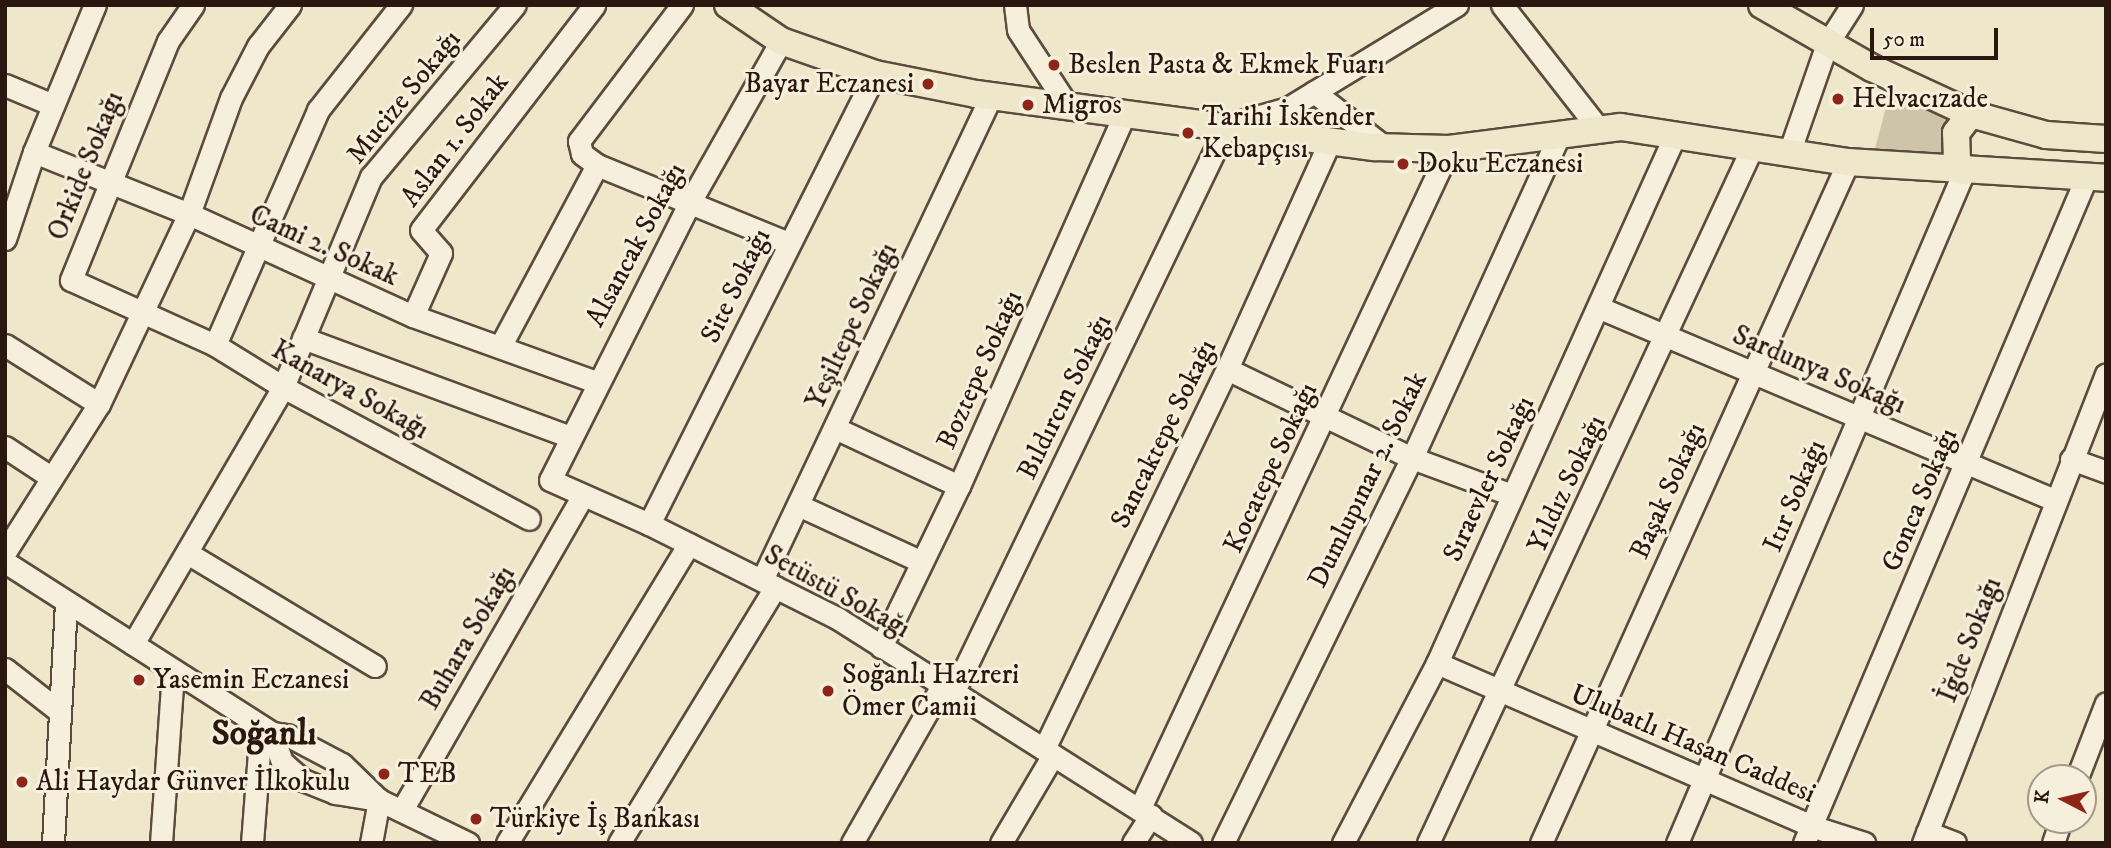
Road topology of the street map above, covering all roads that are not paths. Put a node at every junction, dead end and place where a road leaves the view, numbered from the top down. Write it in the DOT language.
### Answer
graph roads {
  1 [pos="95,5"];
  2 [pos="193,5"];
  3 [pos="290,5"];
  4 [pos="401,5"];
  5 [pos="515,5"];
  6 [pos="593,5"];
  7 [pos="682,5"];
  8 [pos="728,5"];
  9 [pos="1015,5"];
  10 [pos="1457,5"];
  11 [pos="1502,5"];
  12 [pos="1762,5"];
  13 [pos="1852,5"];
  14 [pos="781,41"];
  15 [pos="1827,44"];
  16 [pos="875,74"];
  17 [pos="6,86"];
  18 [pos="1314,92"];
  19 [pos="992,94"];
  20 [pos="53,105"];
  21 [pos="1069,108"];
  22 [pos="1288,108"];
  23 [pos="1125,113"];
  24 [pos="1971,114"];
  25 [pos="1227,125"];
  26 [pos="1600,129"];
  27 [pos="1676,133"];
  28 [pos="1281,134"];
  29 [pos="1558,138"];
  30 [pos="2106,139"];
  31 [pos="1330,141"];
  32 [pos="1386,148"];
  33 [pos="1752,148"];
  34 [pos="1449,149"];
  35 [pos="34,152"];
  36 [pos="1789,153"];
  37 [pos="1848,162"];
  38 [pos="597,165"];
  39 [pos="1964,171"];
  40 [pos="2096,178"];
  41 [pos="109,180"];
  42 [pos="690,202"];
  43 [pos="190,214"];
  44 [pos="5,239"];
  45 [pos="788,243"];
  46 [pos="258,248"];
  47 [pos="326,279"];
  48 [pos="1600,308"];
  49 [pos="143,313"];
  50 [pos="413,316"];
  51 [pos="1667,336"];
  52 [pos="303,338"];
  53 [pos="5,345"];
  54 [pos="215,345"];
  55 [pos="501,345"];
  56 [pos="1227,369"];
  57 [pos="1752,372"];
  58 [pos="2106,374"];
  59 [pos="596,382"];
  60 [pos="283,387"];
  61 [pos="99,404"];
  62 [pos="1859,418"];
  63 [pos="1325,420"];
  64 [pos="835,428"];
  65 [pos="570,437"];
  66 [pos="5,447"];
  67 [pos="1412,458"];
  68 [pos="2071,458"];
  69 [pos="1966,463"];
  70 [pos="2106,472"];
  71 [pos="52,478"];
  72 [pos="550,480"];
  73 [pos="959,486"];
  74 [pos="583,495"];
  75 [pos="1512,495"];
  76 [pos="2054,500"];
  77 [pos="798,505"];
  78 [pos="529,519"];
  79 [pos="649,524"];
  80 [pos="689,544"];
  81 [pos="5,552"];
  82 [pos="189,554"];
  83 [pos="5,562"];
  84 [pos="922,562"];
  85 [pos="768,584"];
  86 [pos="66,602"];
  87 [pos="133,644"];
  88 [pos="881,647"];
  89 [pos="1437,663"];
  90 [pos="375,666"];
  91 [pos="5,669"];
  92 [pos="173,670"];
  93 [pos="948,690"];
  94 [pos="1502,691"];
  95 [pos="2106,703"];
  96 [pos="60,712"];
  97 [pos="267,729"];
  98 [pos="1591,730"];
  99 [pos="1049,752"];
  100 [pos="2082,764"];
  101 [pos="1704,779"];
  102 [pos="379,800"];
  103 [pos="402,810"];
  104 [pos="1145,811"];
  105 [pos="1808,834"];
  106 [pos="440,836"];
  107 [pos="1925,837"];
  108 [pos="53,843"];
  109 [pos="161,843"];
  110 [pos="252,843"];
  111 [pos="370,843"];
  112 [pos="468,843"];
  113 [pos="507,843"];
  114 [pos="619,843"];
  115 [pos="852,843"];
  116 [pos="1001,843"];
  117 [pos="1133,843"];
  118 [pos="1191,843"];
  119 [pos="1223,843"];
  120 [pos="1343,843"];
  121 [pos="1428,843"];
  122 [pos="1541,843"];
  123 [pos="1677,843"];
  124 [pos="1864,843"];
  125 [pos="1955,843"];
  1 -- 20 [label="street"];
  2 -- 41 [label="street, Orkide Sokağı"];
  3 -- 43 [label="street"];
  4 -- 46 [label="street"];
  5 -- 47 [label="street, Mucize Sokağı"];
  6 -- 50 [label="street, Aslan 1. Sokak"];
  7 -- 38 [label="street"];
  8 -- 14 [label="main road"];
  9 -- 21 [label="street"];
  10 -- 18 [label="street"];
  11 -- 26 [label="street"];
  12 -- 15 [label="main road"];
  13 -- 15 [label="street"];
  14 -- 16 [label="main road"];
  14 -- 42 [label="street, Alsancak Sokağı"];
  15 -- 24 [label="main road"];
  15 -- 36 [label="street"];
  16 -- 19 [label="main road"];
  16 -- 45 [label="street, Site Sokağı"];
  17 -- 20 [label="street"];
  18 -- 22 [label="street"];
  18 -- 32 [label="street"];
  19 -- 21 [label="main road"];
  19 -- 64 [label="street, Yeşiltepe Sokağı"];
  20 -- 35 [label="street"];
  21 -- 23 [label="main road"];
  22 -- 25 [label="street"];
  22 -- 28 [label="street"];
  23 -- 25 [label="main road"];
  23 -- 73 [label="street, Boztepe Sokağı"];
  24 -- 30 [label="main road"];
  24 -- 39 [label="main road"];
  25 -- 28 [label="main road"];
  25 -- 93 [label="street, Bıldırcın Sokağı"];
  26 -- 27 [label="main road"];
  26 -- 29 [label="main road"];
  27 -- 33 [label="main road"];
  27 -- 48 [label="street, Sıraevler Sokağı"];
  28 -- 31 [label="main road"];
  29 -- 34 [label="main road"];
  29 -- 67 [label="street, Dumlupınar 2. Sokak"];
  31 -- 32 [label="main road"];
  31 -- 56 [label="street, Sancaktepe Sokağı"];
  32 -- 34 [label="main road"];
  33 -- 36 [label="main road"];
  33 -- 51 [label="street, Yıldız Sokağı"];
  34 -- 63 [label="street, Kocatepe Sokağı"];
  35 -- 41 [label="street, Cami 2. Sokak"];
  35 -- 44 [label="street"];
  36 -- 37 [label="main road"];
  37 -- 39 [label="main road"];
  37 -- 57 [label="street, Başak Sokağı"];
  38 -- 42 [label="street"];
  38 -- 55 [label="street"];
  39 -- 40 [label="main road"];
  39 -- 62 [label="street, Itır Sokağı"];
  40 -- 69 [label="street, Gonca Sokağı"];
  41 -- 43 [label="street, Cami 2. Sokak"];
  41 -- 49 [label="street, Orkide Sokağı"];
  42 -- 45 [label="street"];
  42 -- 59 [label="street, Alsancak Sokağı"];
  43 -- 46 [label="street, Cami 2. Sokak"];
  43 -- 49 [label="street"];
  45 -- 79 [label="street, Site Sokağı"];
  46 -- 47 [label="street, Cami 2. Sokak"];
  46 -- 54 [label="street"];
  47 -- 50 [label="street, Cami 2. Sokak"];
  47 -- 52 [label="street, Mucize Sokağı"];
  48 -- 51 [label="street, Sardunya Sokağı"];
  48 -- 75 [label="street, Sıraevler Sokağı"];
  49 -- 54 [label="street, Kanarya Sokağı"];
  49 -- 61 [label="street"];
  50 -- 55 [label="street, Cami 2. Sokak"];
  51 -- 57 [label="street, Sardunya Sokağı"];
  51 -- 94 [label="street, Yıldız Sokağı"];
  52 -- 60 [label="street, Mucize Sokağı"];
  52 -- 65 [label="street"];
  53 -- 61 [label="street"];
  54 -- 60 [label="street, Kanarya Sokağı"];
  55 -- 59 [label="street, Cami 2. Sokak"];
  56 -- 63 [label="street"];
  56 -- 99 [label="street, Sancaktepe Sokağı"];
  57 -- 62 [label="street, Sardunya Sokağı"];
  57 -- 98 [label="street, Başak Sokağı"];
  58 -- 68 [label="street, İğde Sokağı"];
  59 -- 65 [label="street, Alsancak Sokağı"];
  60 -- 78 [label="street, Kanarya Sokağı"];
  60 -- 82 [label="street, Mucize Sokağı"];
  61 -- 71 [label="street"];
  62 -- 69 [label="street, Sardunya Sokağı"];
  62 -- 101 [label="street, Itır Sokağı"];
  63 -- 67 [label="street"];
  63 -- 104 [label="street, Kocatepe Sokağı"];
  64 -- 73 [label="street"];
  64 -- 77 [label="street, Yeşiltepe Sokağı"];
  65 -- 72 [label="street, Alsancak Sokağı"];
  66 -- 71 [label="street"];
  67 -- 75 [label="street"];
  67 -- 119 [label="street, Dumlupınar 2. Sokak"];
  68 -- 70 [label="street"];
  68 -- 76 [label="street, İğde Sokağı"];
  69 -- 76 [label="street, Sardunya Sokağı"];
  69 -- 105 [label="street, Gonca Sokağı"];
  71 -- 81 [label="street"];
  72 -- 74 [label="street, Setüstü Sokağı"];
  73 -- 84 [label="street, Boztepe Sokağı"];
  74 -- 79 [label="street, Setüstü Sokağı"];
  74 -- 103 [label="street, Buhara Sokağı"];
  75 -- 89 [label="street, Sıraevler Sokağı"];
  76 -- 107 [label="street, İğde Sokağı"];
  77 -- 84 [label="street"];
  77 -- 85 [label="street, Yeşiltepe Sokağı"];
  79 -- 80 [label="street, Setüstü Sokağı"];
  80 -- 85 [label="street, Setüstü Sokağı"];
  80 -- 113 [label="street"];
  82 -- 87 [label="street, Mucize Sokağı"];
  82 -- 90 [label="street"];
  83 -- 86 [label="street"];
  84 -- 88 [label="street, Boztepe Sokağı"];
  85 -- 88 [label="street, Setüstü Sokağı"];
  85 -- 114 [label="street, Yeşiltepe Sokağı"];
  86 -- 87 [label="street"];
  86 -- 96 [label="street"];
  87 -- 92 [label="street"];
  88 -- 93 [label="street, Setüstü Sokağı"];
  89 -- 94 [label="street, Ulubatlı Hasan Caddesi"];
  89 -- 120 [label="street, Sıraevler Sokağı"];
  91 -- 96 [label="street"];
  92 -- 97 [label="street"];
  92 -- 109 [label="street"];
  93 -- 99 [label="street, Setüstü Sokağı"];
  93 -- 115 [label="street, Bıldırcın Sokağı"];
  94 -- 98 [label="street, Ulubatlı Hasan Caddesi"];
  94 -- 121 [label="street, Yıldız Sokağı"];
  95 -- 100 [label="street"];
  96 -- 108 [label="street"];
  97 -- 102 [label="street"];
  97 -- 102 [label="street"];
  97 -- 110 [label="street"];
  98 -- 101 [label="street, Ulubatlı Hasan Caddesi"];
  98 -- 122 [label="street, Başak Sokağı"];
  99 -- 104 [label="street, Setüstü Sokağı"];
  99 -- 116 [label="street, Sancaktepe Sokağı"];
  101 -- 105 [label="street, Ulubatlı Hasan Caddesi"];
  101 -- 123 [label="street, Itır Sokağı"];
  102 -- 103 [label="street"];
  102 -- 111 [label="street"];
  103 -- 106 [label="street"];
  104 -- 117 [label="street, Kocatepe Sokağı"];
  104 -- 118 [label="street, Setüstü Sokağı"];
  105 -- 124 [label="street, Ulubatlı Hasan Caddesi"];
  106 -- 112 [label="street"];
  107 -- 125 [label="street"];
}
